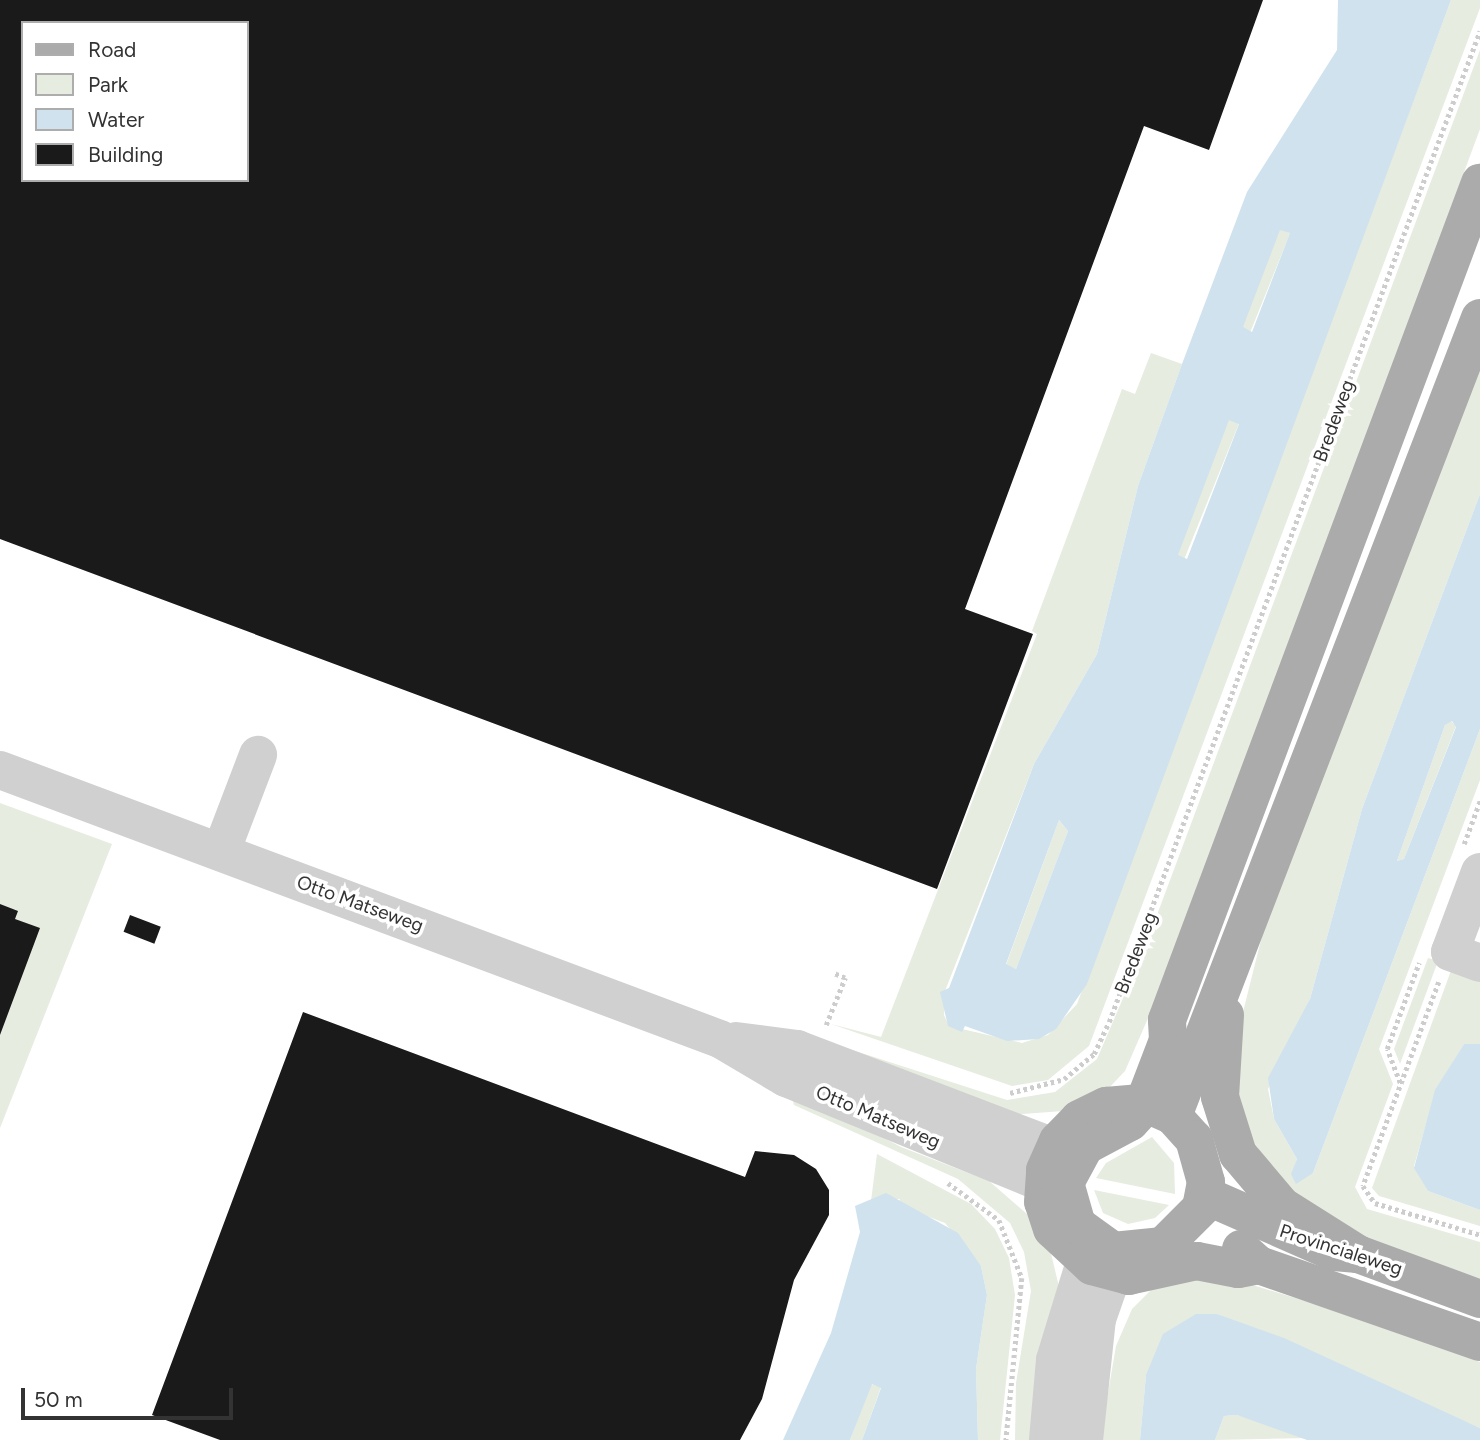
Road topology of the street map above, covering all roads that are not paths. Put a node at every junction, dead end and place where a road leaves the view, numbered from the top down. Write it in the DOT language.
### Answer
graph roads {
  1 [pos="1480,183"];
  2 [pos="1480,318"];
  3 [pos="258,755"];
  4 [pos="0,770"];
  5 [pos="221,852"];
  6 [pos="1480,872"];
  7 [pos="1465,957"];
  8 [pos="1236,965"];
  9 [pos="720,1039"];
  10 [pos="1146,1108"];
  11 [pos="1054,1147"];
  12 [pos="1054,1187"];
  13 [pos="1204,1195"];
  14 [pos="1184,1247"];
  15 [pos="1357,1254"];
  16 [pos="1114,1266"];
  17 [pos="1480,1299"];
  18 [pos="1480,1342"];
  19 [pos="1048,1440"];
  20 [pos="1084,1440"];
  1 -- 10 [label="main road"];
  2 -- 8 [label="main road"];
  3 -- 5 [label="street"];
  4 -- 5 [label="street, Otto Matseweg"];
  5 -- 9 [label="street, Otto Matseweg"];
  6 -- 7 [label="street"];
  8 -- 10 [label="main road"];
  8 -- 15 [label="main road"];
  9 -- 11 [label="street, Otto Matseweg"];
  9 -- 12 [label="street, Otto Matseweg"];
  10 -- 11 [label="main road"];
  10 -- 12 [label="main road"];
  10 -- 13 [label="main road"];
  11 -- 12 [label="main road"];
  12 -- 16 [label="main road"];
  13 -- 14 [label="main road"];
  13 -- 15 [label="main road, Provincialeweg"];
  14 -- 16 [label="main road"];
  14 -- 18 [label="main road, Provincialeweg"];
  15 -- 17 [label="main road, Provincialeweg"];
  16 -- 19 [label="street"];
  16 -- 20 [label="street"];
}
